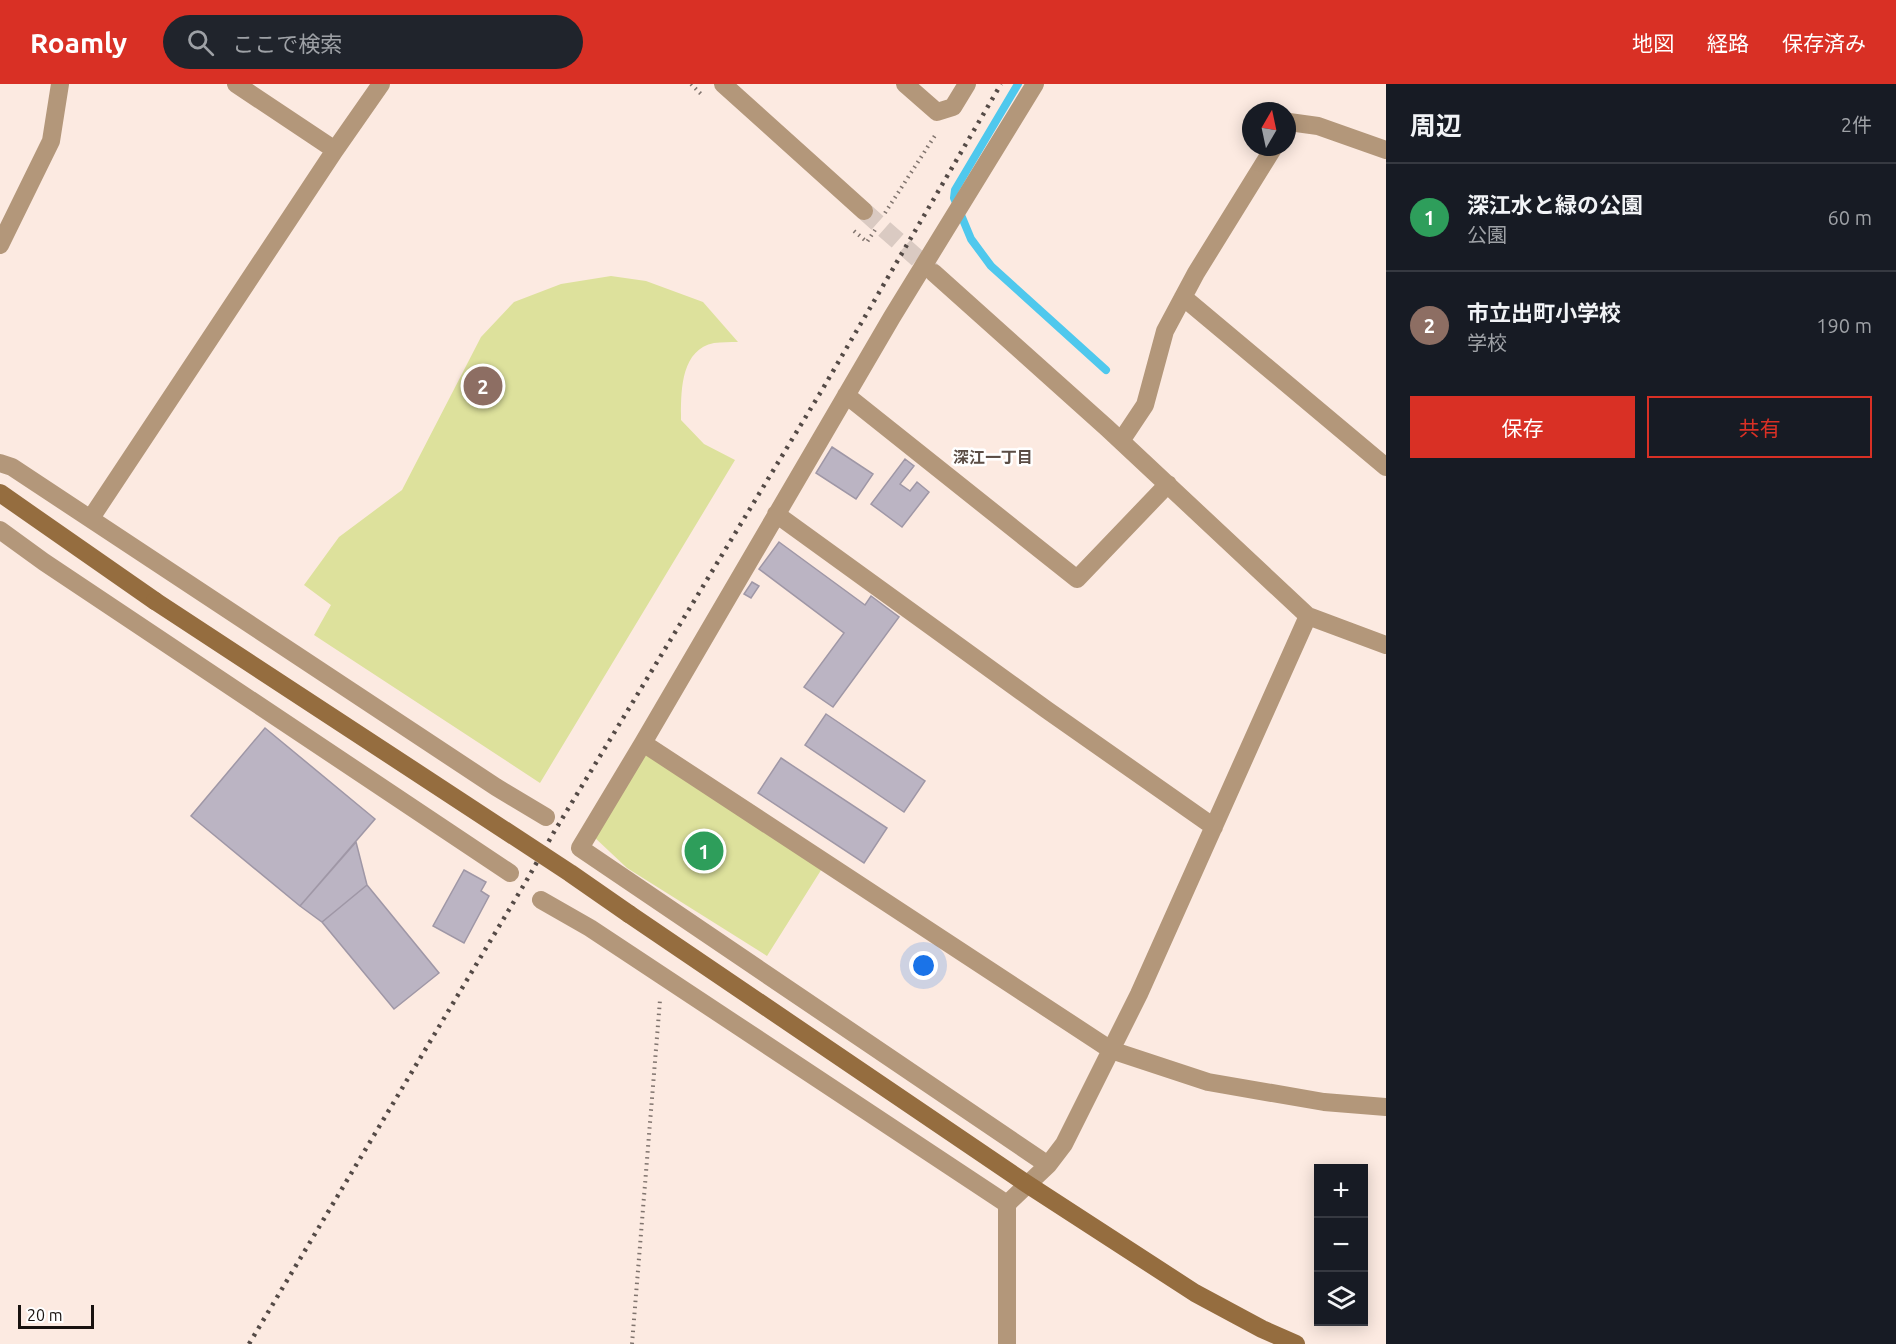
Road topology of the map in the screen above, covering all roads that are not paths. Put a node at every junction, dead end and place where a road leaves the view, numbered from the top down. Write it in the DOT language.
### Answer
graph roads {
  1 [pos="60,84"];
  2 [pos="236,84"];
  3 [pos="381,84"];
  4 [pos="723,84"];
  5 [pos="905,84"];
  6 [pos="967,84"];
  7 [pos="1035,84"];
  8 [pos="1296,123"];
  9 [pos="334,150"];
  10 [pos="1386,150"];
  11 [pos="1268,156"];
  12 [pos="864,211"];
  13 [pos="0,245"];
  14 [pos="934,273"];
  15 [pos="1183,297"];
  16 [pos="846,395"];
  17 [pos="1121,441"];
  18 [pos="0,463"];
  19 [pos="1386,467"];
  20 [pos="1168,484"];
  21 [pos="0,493"];
  22 [pos="776,514"];
  23 [pos="91,518"];
  24 [pos="0,530"];
  25 [pos="1308,616"];
  26 [pos="1386,645"];
  27 [pos="643,743"];
  28 [pos="546,817"];
  29 [pos="1214,827"];
  30 [pos="510,873"];
  31 [pos="541,900"];
  32 [pos="1111,1050"];
  33 [pos="1386,1107"];
  34 [pos="1048,1165"];
  35 [pos="1027,1184"];
  36 [pos="1007,1203"];
  37 [pos="1007,1344"];
  38 [pos="1296,1344"];
  1 -- 13 [label="street"];
  2 -- 9 [label="street"];
  3 -- 9 [label="street"];
  4 -- 12 [label="street"];
  5 -- 6 [label="street"];
  7 -- 16 [label="street"];
  8 -- 10 [label="street"];
  9 -- 23 [label="street"];
  11 -- 15 [label="street"];
  14 -- 17 [label="street"];
  15 -- 17 [label="street"];
  15 -- 19 [label="street"];
  16 -- 20 [label="street"];
  16 -- 22 [label="street"];
  17 -- 20 [label="street"];
  18 -- 23 [label="street"];
  20 -- 25 [label="street"];
  21 -- 35 [label="street, bridge"];
  22 -- 27 [label="street"];
  22 -- 29 [label="street"];
  23 -- 28 [label="street"];
  24 -- 30 [label="street"];
  25 -- 26 [label="street"];
  25 -- 29 [label="street"];
  27 -- 32 [label="street"];
  27 -- 34 [label="street"];
  29 -- 32 [label="street"];
  31 -- 36 [label="street"];
  32 -- 33 [label="street"];
  32 -- 34 [label="street"];
  34 -- 35 [label="street"];
  35 -- 36 [label="street"];
  35 -- 38 [label="street"];
  36 -- 37 [label="street"];
}
